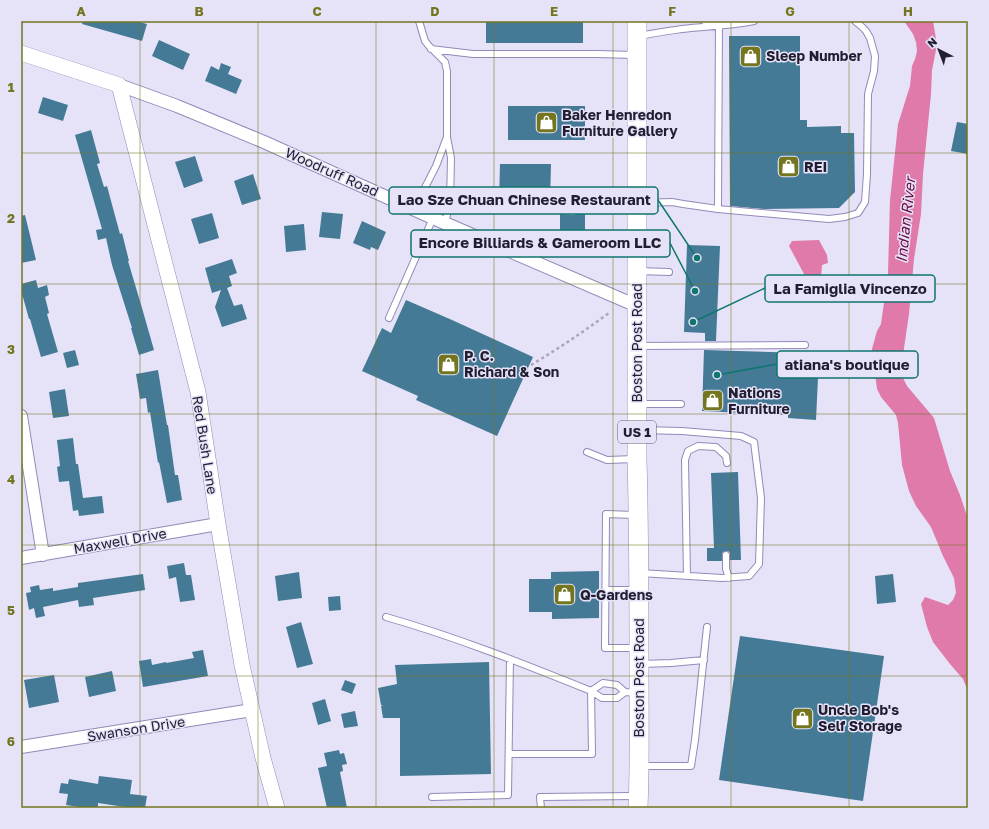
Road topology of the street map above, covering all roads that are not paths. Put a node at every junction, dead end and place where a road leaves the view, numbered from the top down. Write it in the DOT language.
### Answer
graph roads {
  1 [pos="419,21"];
  2 [pos="704,21"];
  3 [pos="754,21"];
  4 [pos="855,21"];
  5 [pos="719,24"];
  6 [pos="637,28"];
  7 [pos="431,49"];
  8 [pos="21,53"];
  9 [pos="637,56"];
  10 [pos="119,84"];
  11 [pos="447,137"];
  12 [pos="637,203"];
  13 [pos="414,209"];
  14 [pos="718,210"];
  15 [pos="433,218"];
  16 [pos="445,223"];
  17 [pos="637,271"];
  18 [pos="669,272"];
  19 [pos="637,306"];
  20 [pos="389,318"];
  21 [pos="805,345"];
  22 [pos="637,346"];
  23 [pos="637,404"];
  24 [pos="681,404"];
  25 [pos="21,416"];
  26 [pos="637,430"];
  27 [pos="587,452"];
  28 [pos="637,459"];
  29 [pos="727,463"];
  30 [pos="639,515"];
  31 [pos="218,524"];
  32 [pos="43,555"];
  33 [pos="726,555"];
  34 [pos="21,558"];
  35 [pos="687,576"];
  36 [pos="729,578"];
  37 [pos="639,581"];
  38 [pos="605,590"];
  39 [pos="386,618"];
  40 [pos="707,627"];
  41 [pos="639,656"];
  42 [pos="510,659"];
  43 [pos="704,660"];
  44 [pos="592,691"];
  45 [pos="632,693"];
  46 [pos="252,710"];
  47 [pos="21,747"];
  48 [pos="509,754"];
  49 [pos="639,766"];
  50 [pos="432,797"];
  51 [pos="638,802"];
  52 [pos="277,808"];
  53 [pos="540,808"];
  1 -- 7 [label="lane"];
  2 -- 5 [label="lane"];
  3 -- 5 [label="lane"];
  4 -- 14 [label="lane"];
  5 -- 6 [label="lane"];
  5 -- 14 [label="lane"];
  6 -- 9 [label="main road, Boston Post Road / US 1"];
  7 -- 9 [label="lane"];
  7 -- 11 [label="lane"];
  8 -- 10 [label="street, Woodruff Road"];
  9 -- 12 [label="main road, Boston Post Road / US 1"];
  10 -- 13 [label="street, Woodruff Road"];
  10 -- 31 [label="street, Red Bush Lane"];
  11 -- 13 [label="lane"];
  11 -- 16 [label="lane"];
  12 -- 14 [label="lane"];
  12 -- 17 [label="main road, Boston Post Road / US 1"];
  13 -- 15 [label="street, Woodruff Road"];
  15 -- 16 [label="street, Woodruff Road"];
  15 -- 20 [label="lane"];
  16 -- 19 [label="street, Woodruff Road"];
  17 -- 18 [label="lane"];
  17 -- 19 [label="main road, Boston Post Road / US 1"];
  19 -- 22 [label="main road, Boston Post Road / US 1"];
  21 -- 22 [label="lane"];
  22 -- 23 [label="main road, Boston Post Road / US 1"];
  23 -- 24 [label="lane"];
  23 -- 26 [label="main road, Boston Post Road / US 1"];
  25 -- 32 [label="street"];
  26 -- 28 [label="main road, Boston Post Road / US 1"];
  26 -- 36 [label="lane"];
  27 -- 28 [label="lane"];
  28 -- 30 [label="main road, Boston Post Road / US 1"];
  29 -- 35 [label="lane"];
  30 -- 37 [label="main road, Boston Post Road / US 1"];
  30 -- 38 [label="lane"];
  31 -- 32 [label="street, Maxwell Drive"];
  31 -- 46 [label="street, Red Bush Lane"];
  32 -- 34 [label="street, Maxwell Drive"];
  33 -- 36 [label="lane"];
  35 -- 36 [label="lane"];
  35 -- 37 [label="lane"];
  37 -- 38 [label="lane"];
  37 -- 41 [label="main road, Boston Post Road / US 1"];
  38 -- 41 [label="lane"];
  39 -- 42 [label="lane"];
  40 -- 43 [label="lane"];
  41 -- 43 [label="lane"];
  41 -- 45 [label="main road, Boston Post Road / US 1"];
  42 -- 44 [label="lane"];
  42 -- 48 [label="lane"];
  43 -- 49 [label="lane"];
  44 -- 45 [label="lane"];
  44 -- 45 [label="lane"];
  44 -- 48 [label="lane"];
  45 -- 49 [label="main road, Boston Post Road / US 1"];
  46 -- 47 [label="street, Swanson Drive"];
  46 -- 52 [label="street, Red Bush Lane"];
  48 -- 50 [label="lane"];
  49 -- 51 [label="main road, Boston Post Road / US 1"];
  51 -- 53 [label="lane"];
}
